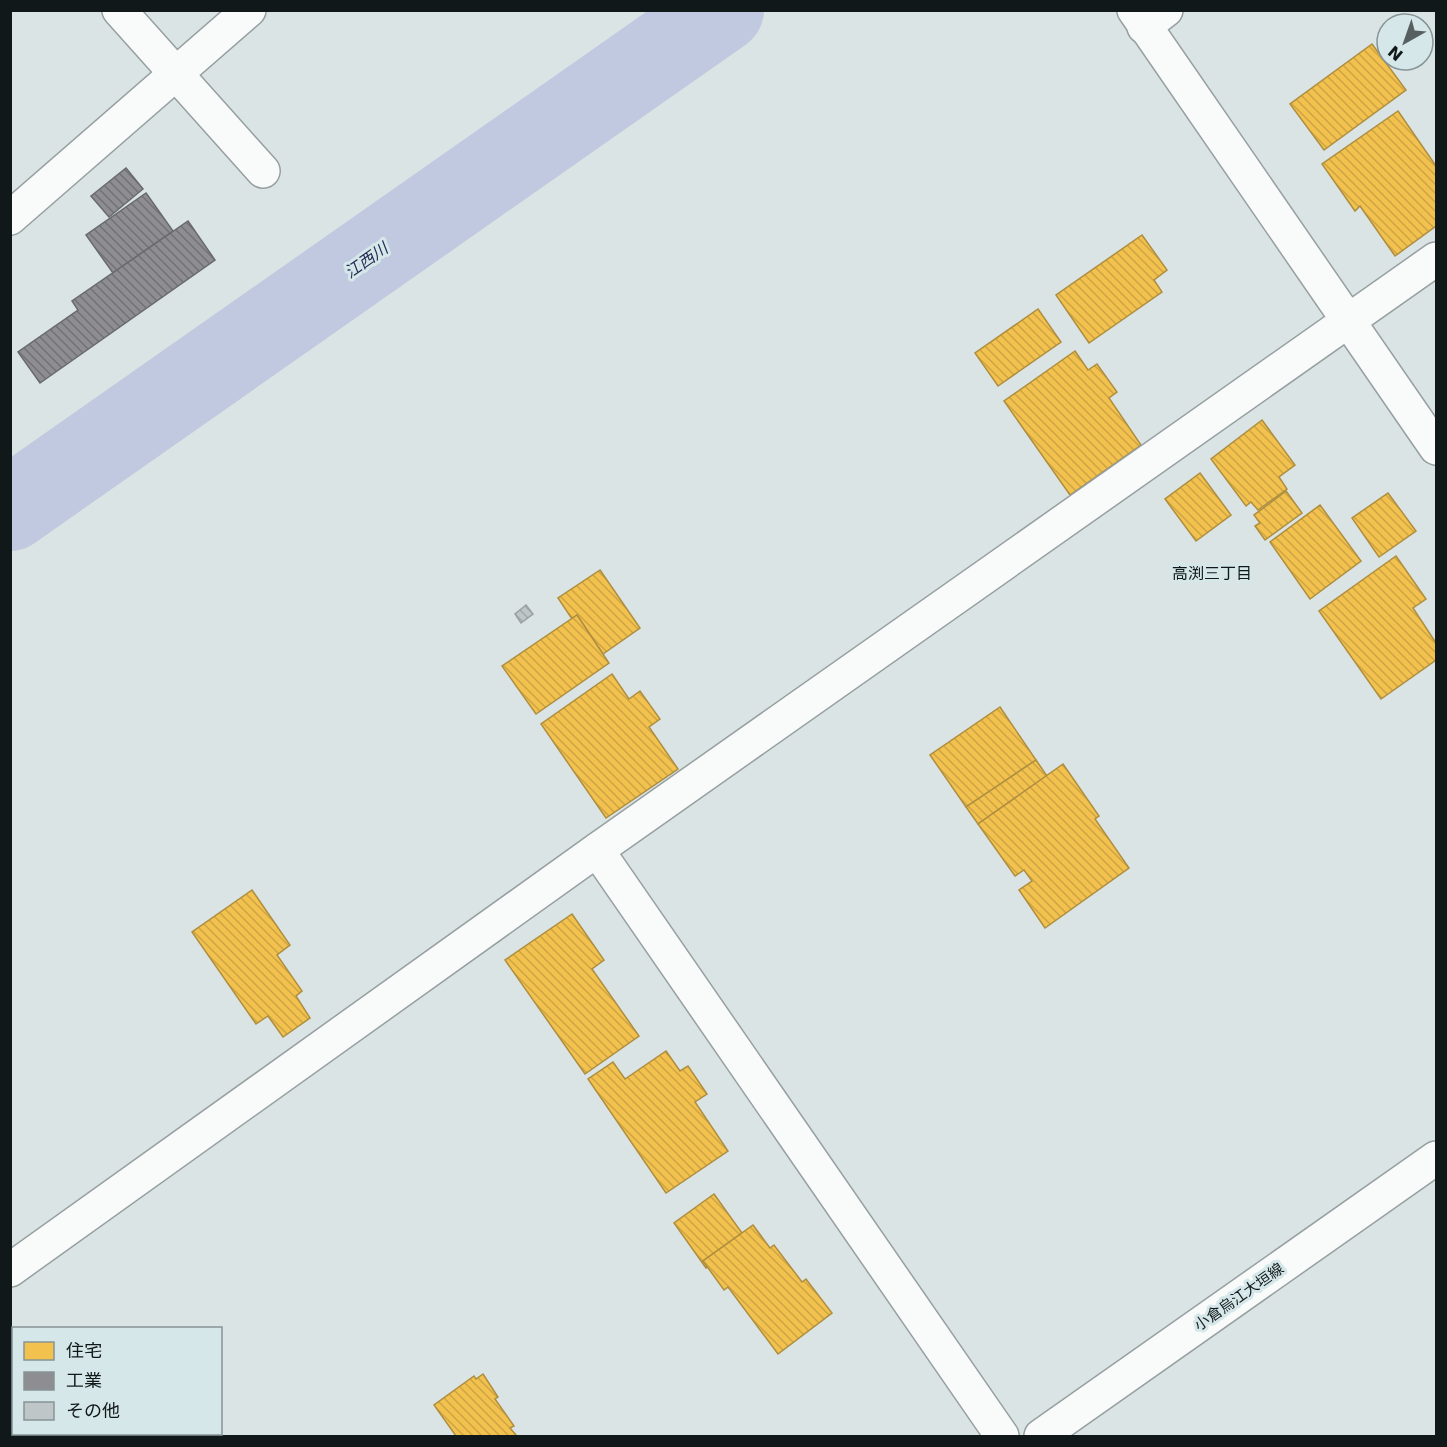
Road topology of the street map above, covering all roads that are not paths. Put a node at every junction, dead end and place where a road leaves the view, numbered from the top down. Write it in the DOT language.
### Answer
graph roads {
  1 [pos="119,10"];
  2 [pos="249,10"];
  3 [pos="1148,16"];
  4 [pos="176,75"];
  5 [pos="263,171"];
  6 [pos="10,218"];
  7 [pos="1437,259"];
  8 [pos="1348,320"];
  9 [pos="1437,448"];
  10 [pos="597,850"];
  11 [pos="1437,1158"];
  12 [pos="10,1270"];
  13 [pos="1002,1437"];
  14 [pos="1041,1437"];
  1 -- 4 [label="street"];
  2 -- 4 [label="street"];
  3 -- 8 [label="street"];
  4 -- 5 [label="street"];
  4 -- 6 [label="street"];
  7 -- 8 [label="street"];
  8 -- 9 [label="street"];
  8 -- 10 [label="street"];
  10 -- 12 [label="street"];
  10 -- 13 [label="street"];
  11 -- 14 [label="street, 小倉烏江大垣線"];
}
